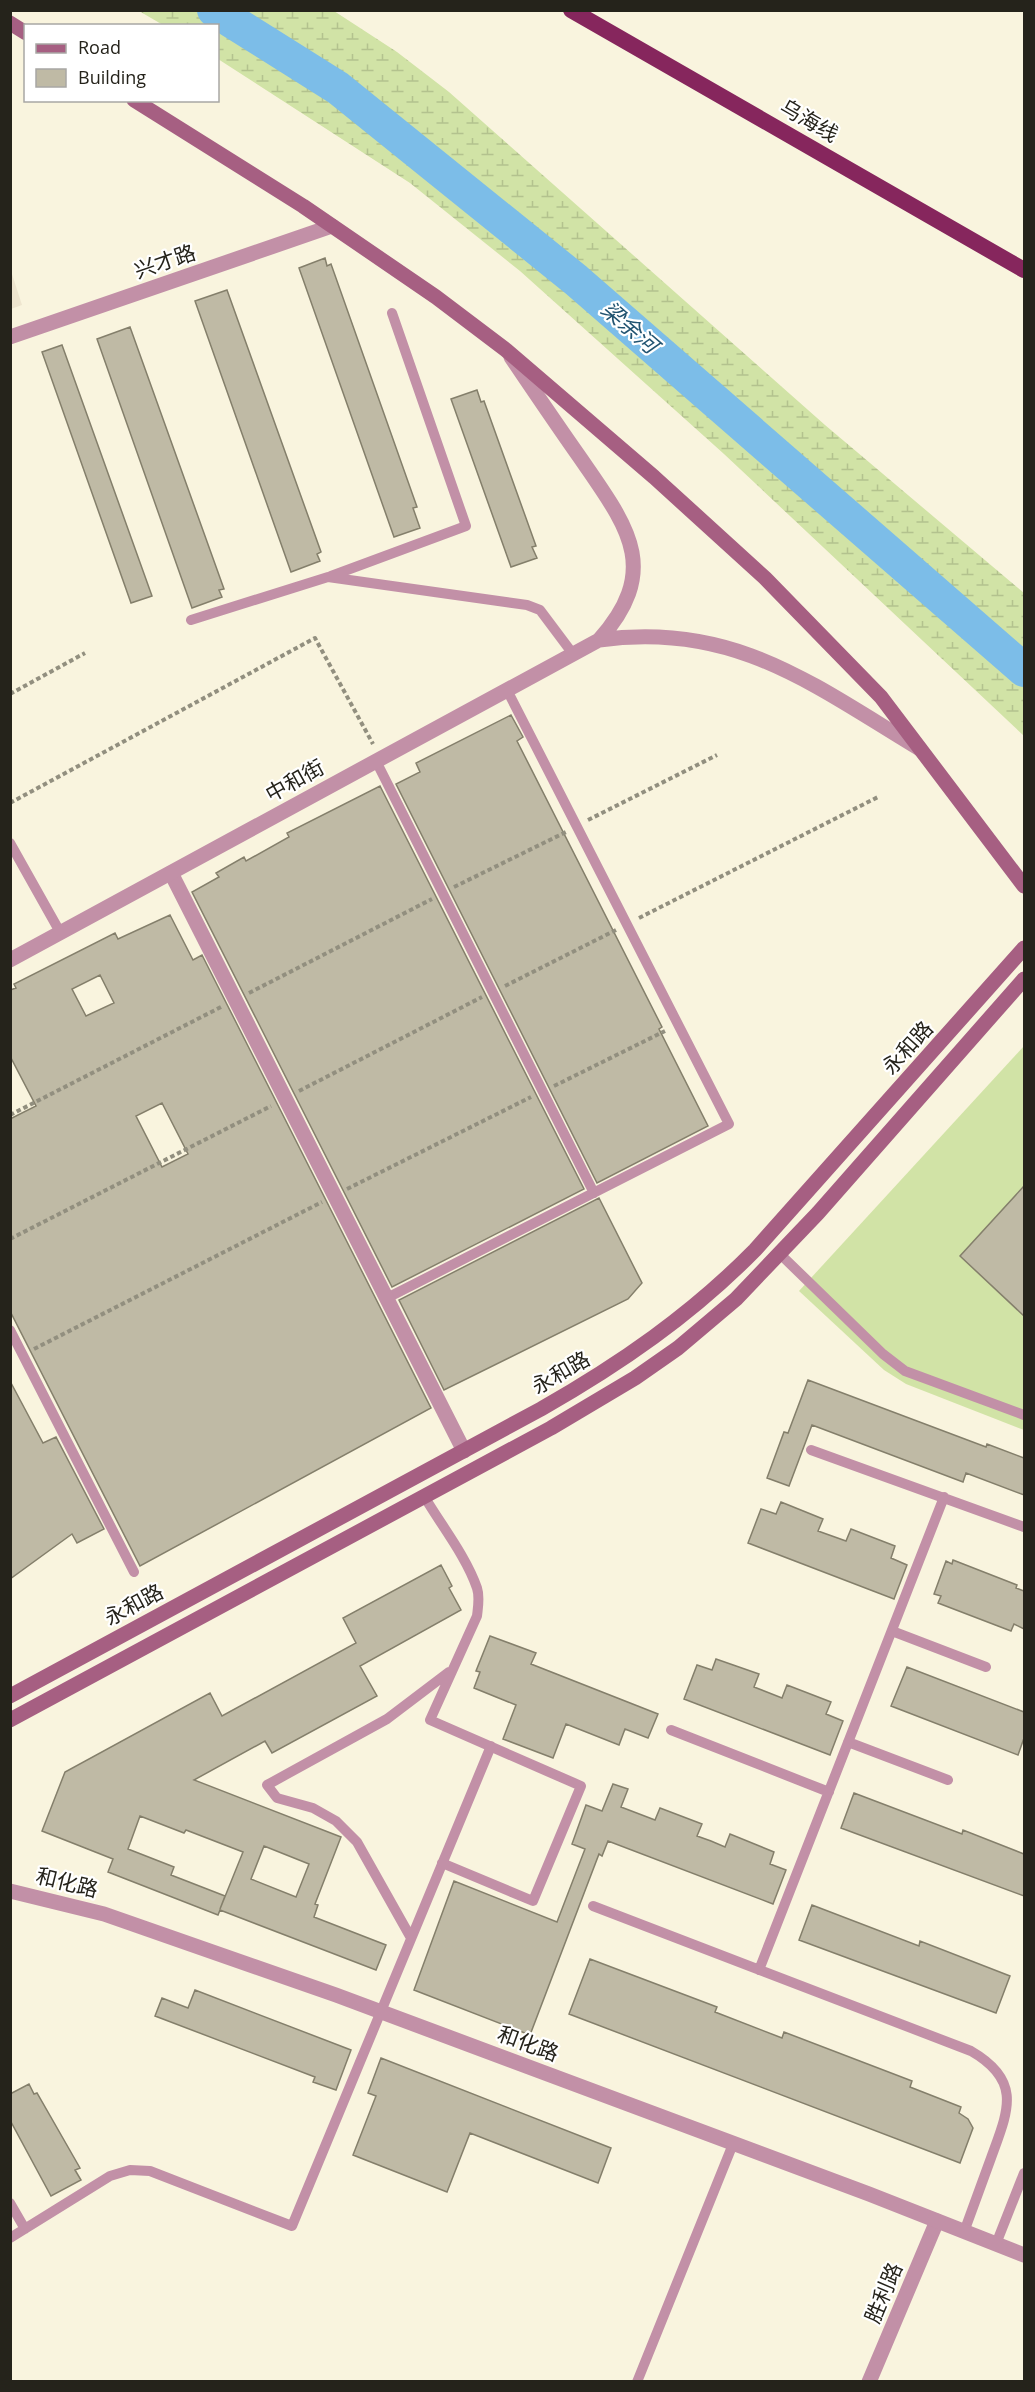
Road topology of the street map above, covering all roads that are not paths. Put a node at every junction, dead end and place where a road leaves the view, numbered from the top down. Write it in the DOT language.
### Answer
graph roads {
  1 [pos="571,10"];
  2 [pos="10,24"];
  3 [pos="24,32"];
  4 [pos="137,102"];
  5 [pos="332,226"];
  6 [pos="1024,270"];
  7 [pos="392,313"];
  8 [pos="10,337"];
  9 [pos="506,350"];
  10 [pos="328,577"];
  11 [pos="192,620"];
  12 [pos="599,640"];
  13 [pos="573,654"];
  14 [pos="507,690"];
  15 [pos="924,752"];
  16 [pos="378,760"];
  17 [pos="10,843"];
  18 [pos="171,873"];
  19 [pos="1024,886"];
  20 [pos="60,933"];
  21 [pos="1024,948"];
  22 [pos="10,960"];
  23 [pos="1024,980"];
  24 [pos="594,1193"];
  25 [pos="780,1254"];
  26 [pos="387,1298"];
  27 [pos="10,1330"];
  28 [pos="1024,1415"];
  29 [pos="464,1450"];
  30 [pos="811,1450"];
  31 [pos="424,1496"];
  32 [pos="944,1497"];
  33 [pos="1024,1527"];
  34 [pos="134,1572"];
  35 [pos="892,1631"];
  36 [pos="987,1667"];
  37 [pos="452,1670"];
  38 [pos="10,1696"];
  39 [pos="10,1720"];
  40 [pos="671,1730"];
  41 [pos="848,1742"];
  42 [pos="491,1746"];
  43 [pos="948,1780"];
  44 [pos="829,1792"];
  45 [pos="442,1863"];
  46 [pos="10,1891"];
  47 [pos="593,1906"];
  48 [pos="411,1938"];
  49 [pos="759,1970"];
  50 [pos="380,2012"];
  51 [pos="733,2144"];
  52 [pos="1024,2172"];
  53 [pos="10,2203"];
  54 [pos="937,2221"];
  55 [pos="25,2229"];
  56 [pos="964,2232"];
  57 [pos="10,2238"];
  58 [pos="996,2244"];
  59 [pos="1024,2255"];
  60 [pos="637,2382"];
  61 [pos="869,2382"];
  1 -- 6 [label="highway, 乌海线"];
  2 -- 3 [label="main road"];
  4 -- 5 [label="main road"];
  5 -- 8 [label="street, 兴才路"];
  5 -- 9 [label="main road"];
  7 -- 10 [label="lane"];
  9 -- 12 [label="street"];
  9 -- 15 [label="main road"];
  10 -- 11 [label="lane"];
  10 -- 13 [label="lane"];
  12 -- 13 [label="street, 中和街"];
  12 -- 15 [label="street"];
  13 -- 14 [label="street, 中和街"];
  14 -- 16 [label="street, 中和街"];
  14 -- 24 [label="lane"];
  15 -- 19 [label="main road"];
  16 -- 18 [label="street, 中和街"];
  16 -- 24 [label="lane"];
  17 -- 20 [label="lane"];
  18 -- 20 [label="street, 中和街"];
  18 -- 26 [label="street"];
  20 -- 22 [label="street, 中和街"];
  21 -- 29 [label="main road, 永和路"];
  23 -- 25 [label="main road, 永和路"];
  24 -- 26 [label="lane"];
  25 -- 28 [label="lane"];
  25 -- 31 [label="main road, 永和路"];
  26 -- 29 [label="street"];
  27 -- 34 [label="lane"];
  29 -- 38 [label="main road, 永和路"];
  30 -- 32 [label="lane"];
  31 -- 37 [label="lane"];
  31 -- 39 [label="main road, 永和路"];
  32 -- 33 [label="lane"];
  32 -- 35 [label="lane"];
  35 -- 36 [label="lane"];
  35 -- 41 [label="lane"];
  37 -- 42 [label="lane"];
  37 -- 48 [label="lane"];
  40 -- 44 [label="lane"];
  41 -- 43 [label="lane"];
  41 -- 44 [label="lane"];
  42 -- 45 [label="lane"];
  42 -- 45 [label="lane"];
  44 -- 49 [label="lane"];
  45 -- 48 [label="lane"];
  46 -- 50 [label="street, 和化路"];
  47 -- 49 [label="lane"];
  48 -- 50 [label="lane"];
  49 -- 56 [label="lane"];
  50 -- 51 [label="street, 和化路"];
  50 -- 55 [label="lane"];
  51 -- 54 [label="street, 和化路"];
  51 -- 60 [label="lane"];
  52 -- 58 [label="lane"];
  53 -- 55 [label="lane"];
  54 -- 56 [label="street, 和化路"];
  54 -- 61 [label="street, 胜利路"];
  55 -- 57 [label="lane"];
  56 -- 58 [label="street, 和化路"];
  58 -- 59 [label="street, 和化路"];
}
